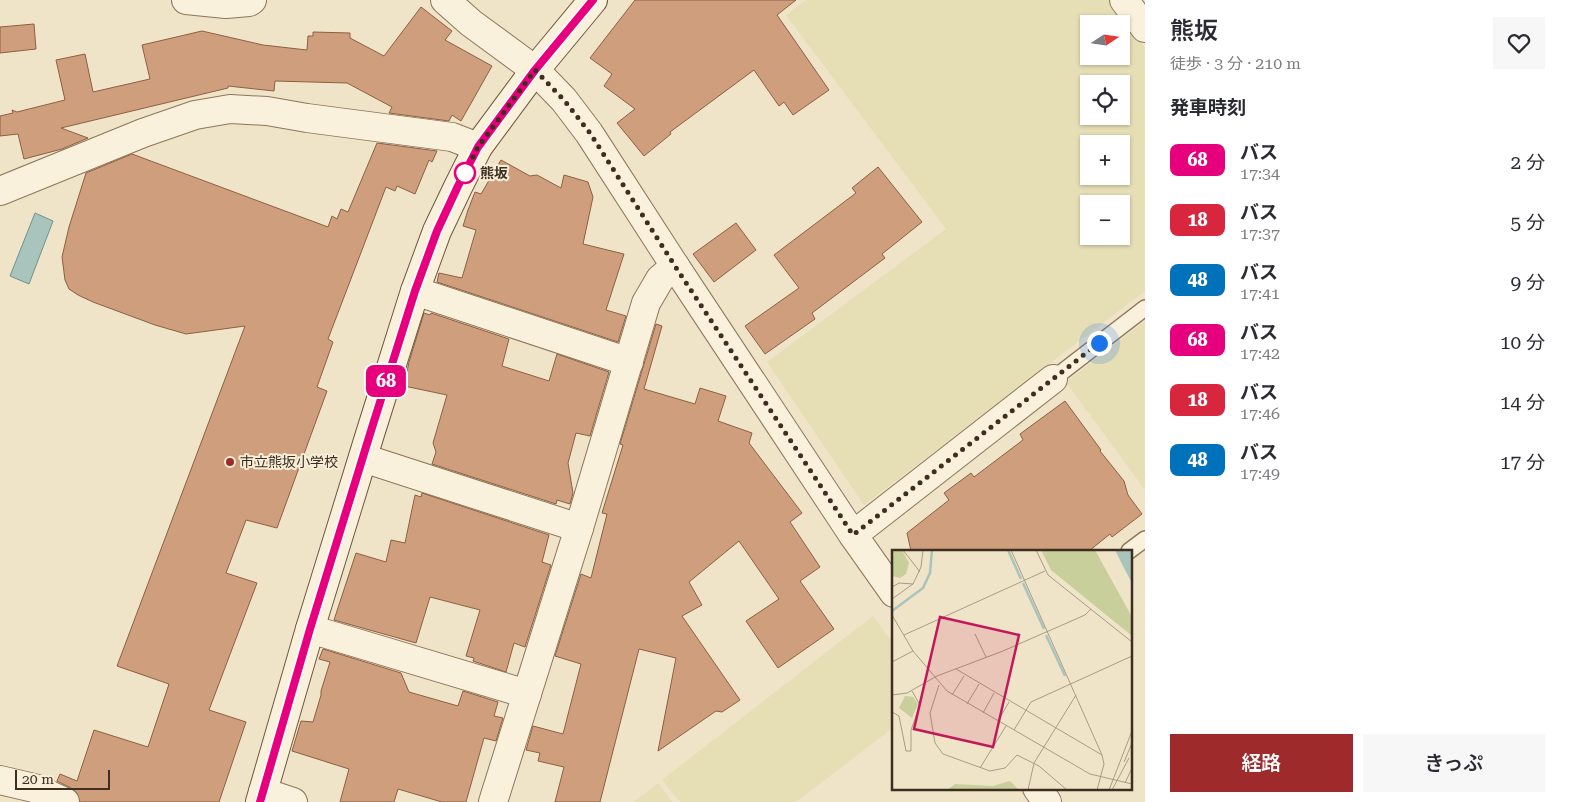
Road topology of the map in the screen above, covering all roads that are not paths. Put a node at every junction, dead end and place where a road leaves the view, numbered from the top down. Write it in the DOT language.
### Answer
graph roads {
  1 [pos="186,0"];
  2 [pos="252,0"];
  3 [pos="445,0"];
  4 [pos="593,0"];
  5 [pos="1124,0"];
  6 [pos="1145,28"];
  7 [pos="535,70"];
  8 [pos="478,147"];
  9 [pos="0,192"];
  10 [pos="675,266"];
  11 [pos="415,291"];
  12 [pos="1145,308"];
  13 [pos="629,362"];
  14 [pos="1053,379"];
  15 [pos="363,458"];
  16 [pos="579,528"];
  17 [pos="853,535"];
  18 [pos="1145,539"];
  19 [pos="1130,550"];
  20 [pos="892,590"];
  21 [pos="310,629"];
  22 [pos="527,694"];
  23 [pos="0,780"];
  24 [pos="1038,790"];
  25 [pos="262,797"];
  26 [pos="66,802"];
  27 [pos="293,802"];
  28 [pos="493,802"];
  29 [pos="1047,802"];
  1 -- 2 [label="street"];
  3 -- 7 [label="street"];
  4 -- 7 [label="street"];
  5 -- 6 [label="street"];
  7 -- 8 [label="street"];
  7 -- 10 [label="street"];
  8 -- 9 [label="street"];
  8 -- 11 [label="street"];
  10 -- 13 [label="street"];
  10 -- 17 [label="street"];
  11 -- 13 [label="street"];
  11 -- 15 [label="street"];
  12 -- 14 [label="lane"];
  13 -- 16 [label="street"];
  14 -- 17 [label="street"];
  15 -- 16 [label="street"];
  15 -- 21 [label="street"];
  16 -- 22 [label="street"];
  17 -- 20 [label="street"];
  18 -- 19 [label="lane"];
  21 -- 22 [label="street"];
  21 -- 25 [label="street"];
  22 -- 28 [label="street"];
  23 -- 26 [label="street"];
  24 -- 29 [label="street"];
  25 -- 27 [label="street"];
}
